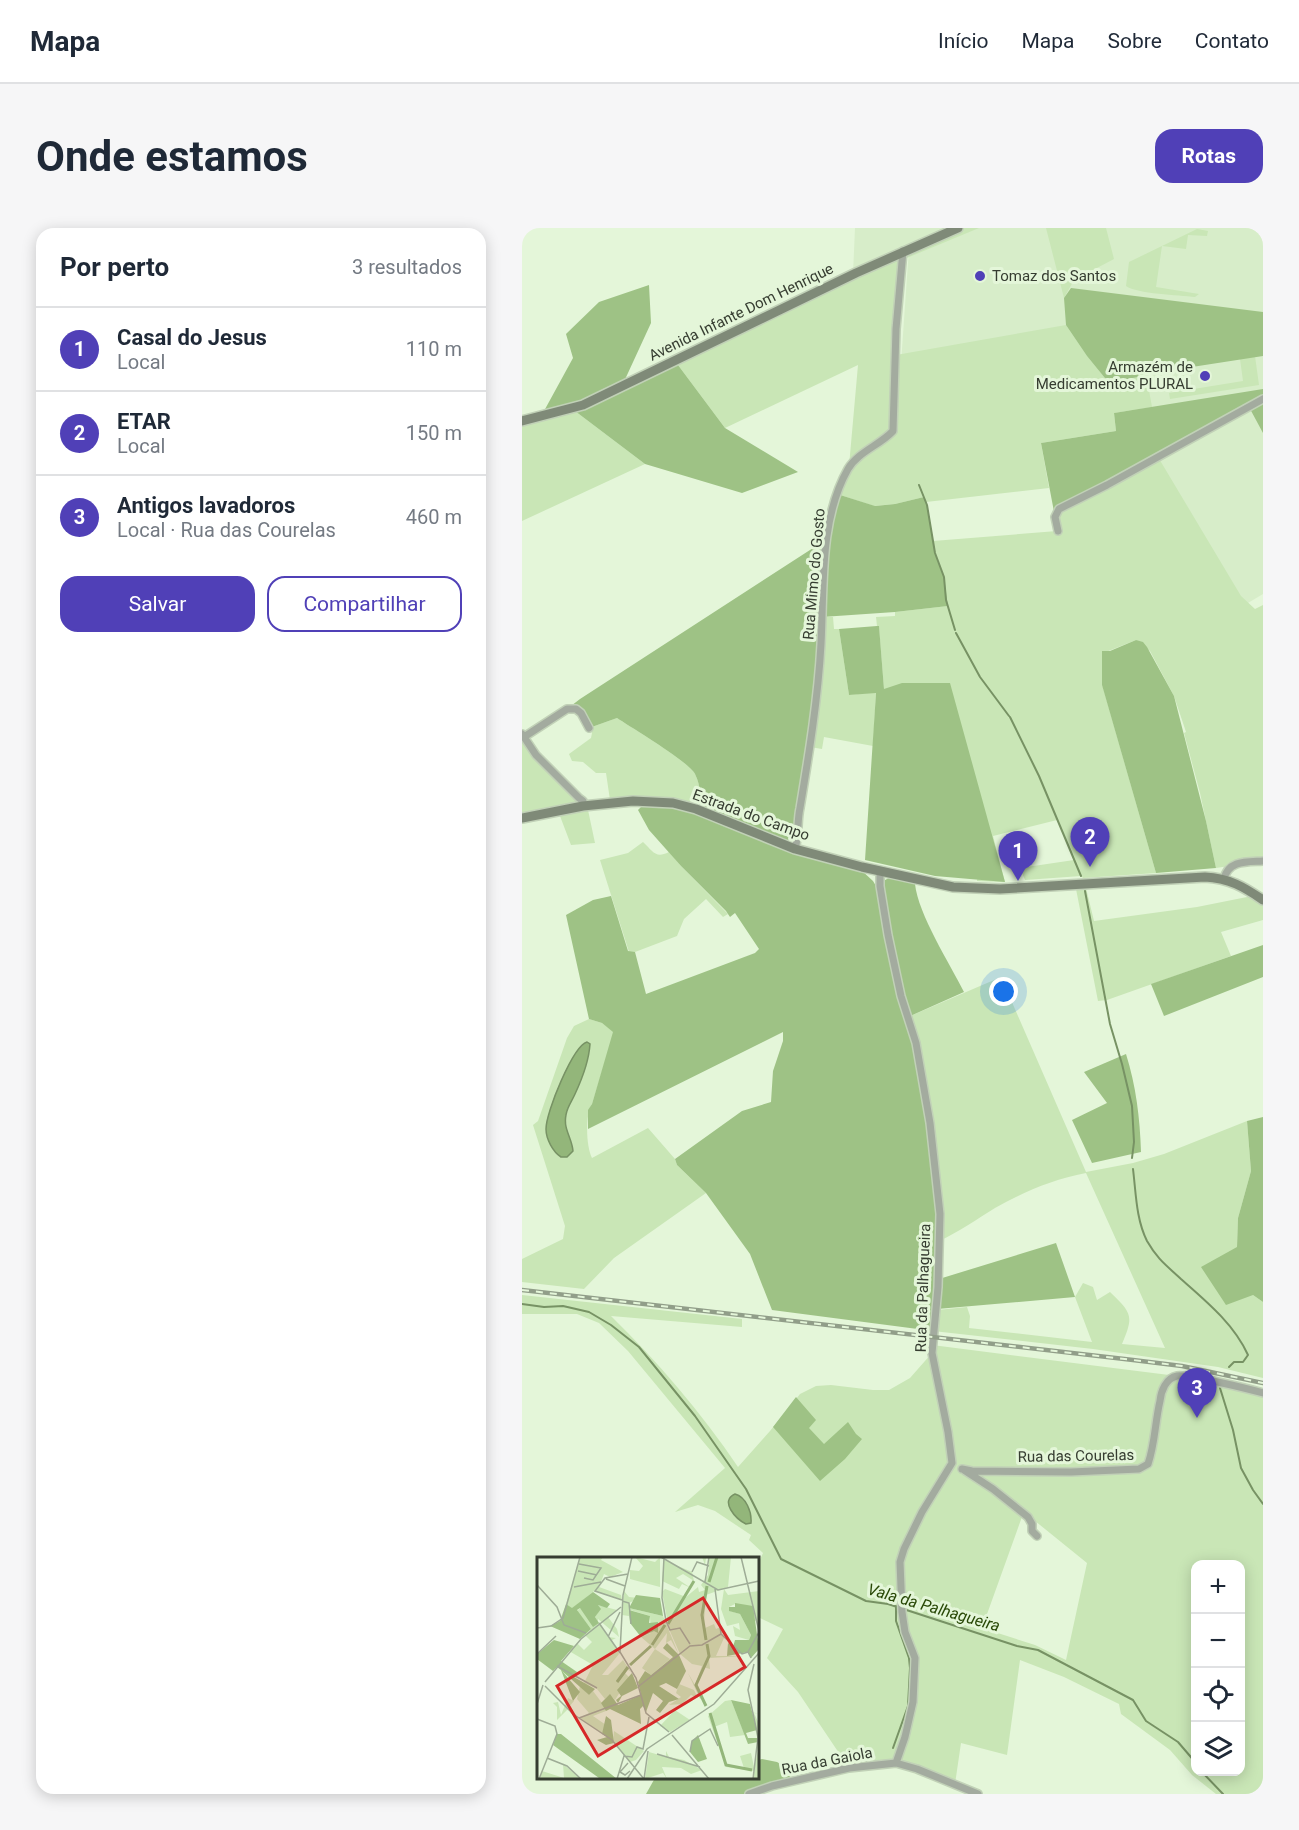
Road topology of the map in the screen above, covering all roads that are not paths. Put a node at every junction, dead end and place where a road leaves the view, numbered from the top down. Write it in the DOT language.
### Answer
graph roads {
  1 [pos="958,228"];
  2 [pos="903,251"];
  3 [pos="1263,399"];
  4 [pos="522,420"];
  5 [pos="1058,531"];
  6 [pos="589,728"];
  7 [pos="523,735"];
  8 [pos="583,806"];
  9 [pos="522,818"];
  10 [pos="795,849"];
  11 [pos="1263,861"];
  12 [pos="880,871"];
  13 [pos="1224,879"];
  14 [pos="1263,900"];
  15 [pos="1263,1393"];
  16 [pos="952,1463"];
  17 [pos="962,1469"];
  18 [pos="1037,1536"];
  19 [pos="896,1763"];
  20 [pos="749,1794"];
  21 [pos="978,1794"];
  1 -- 2 [label="street, Avenida Infante Dom Henrique"];
  2 -- 4 [label="street, Avenida Infante Dom Henrique"];
  2 -- 10 [label="street, Rua Mimo do Gosto"];
  3 -- 5 [label="street"];
  6 -- 7 [label="street"];
  7 -- 8 [label="street"];
  8 -- 9 [label="street, Estrada do Campo"];
  8 -- 10 [label="street, Estrada do Campo"];
  10 -- 12 [label="street, Estrada do Campo"];
  11 -- 13 [label="street"];
  12 -- 13 [label="street, Estrada do Campo"];
  12 -- 16 [label="street, Rua da Palhagueira"];
  13 -- 14 [label="street"];
  15 -- 17 [label="street, Rua das Courelas"];
  16 -- 17 [label="street"];
  16 -- 19 [label="street"];
  17 -- 18 [label="street"];
  19 -- 20 [label="street, Rua da Gaiola"];
  19 -- 21 [label="street, Rua da Gaiola"];
}
